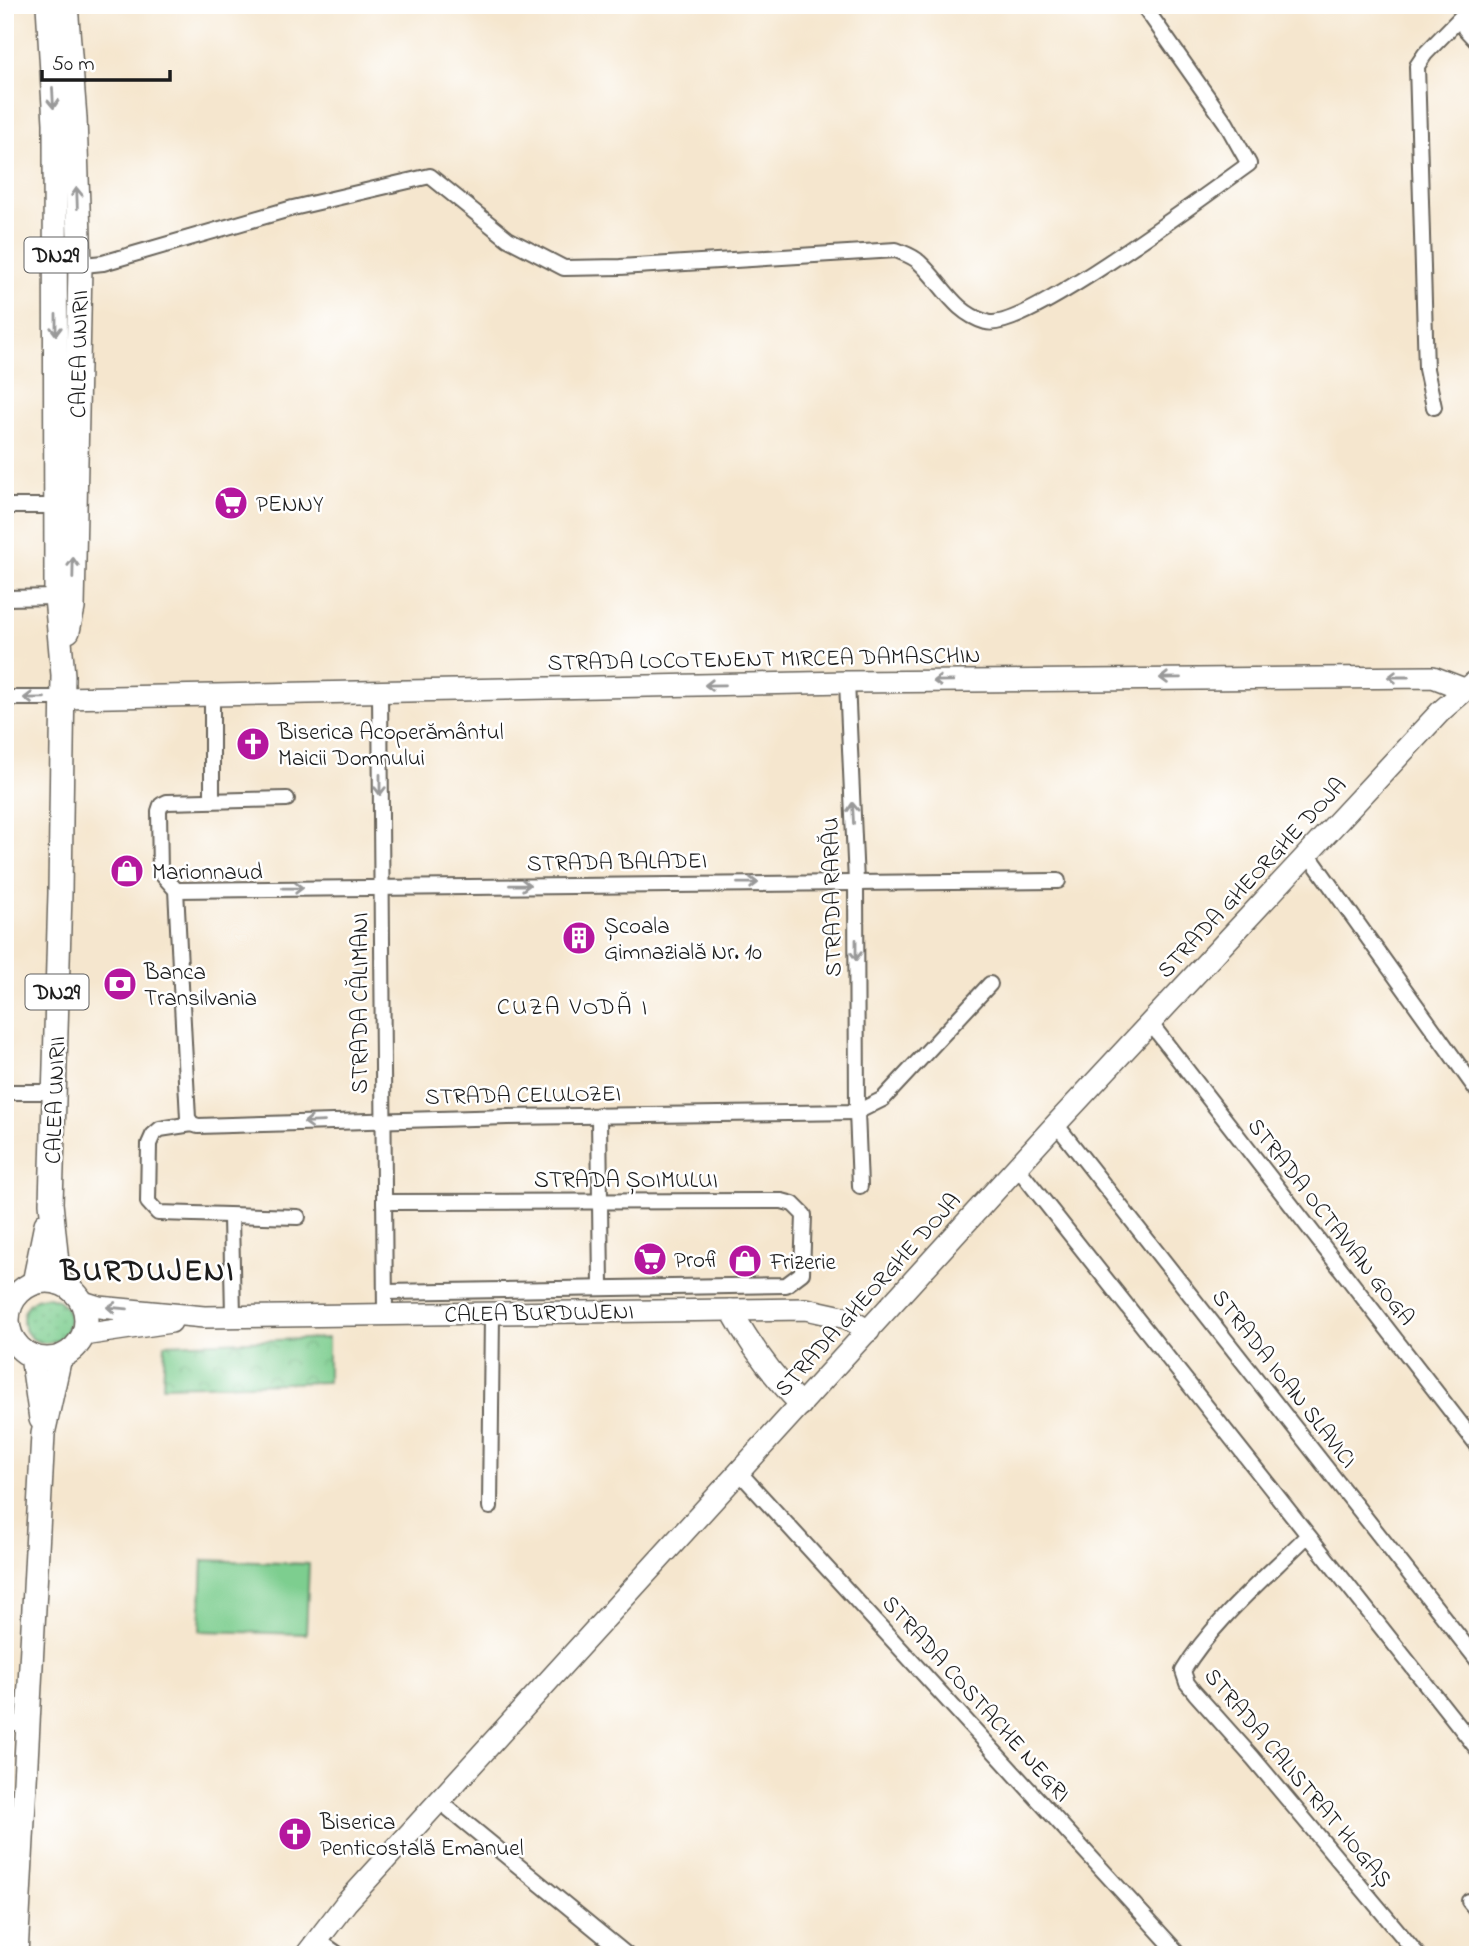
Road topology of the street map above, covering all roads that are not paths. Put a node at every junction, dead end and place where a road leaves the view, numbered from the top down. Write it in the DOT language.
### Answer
graph roads {
  1 [pos="48,5"];
  2 [pos="66,5"];
  3 [pos="1143,5"];
  4 [pos="1462,11"];
  5 [pos="1478,43"];
  6 [pos="56,266"];
  7 [pos="80,266"];
  8 [pos="1434,407"];
  9 [pos="5,506"];
  10 [pos="55,506"];
  11 [pos="56,597"];
  12 [pos="5,598"];
  13 [pos="63,660"];
  14 [pos="847,682"];
  15 [pos="1471,684"];
  16 [pos="380,693"];
  17 [pos="212,694"];
  18 [pos="5,698"];
  19 [pos="62,698"];
  20 [pos="212,799"];
  21 [pos="287,799"];
  22 [pos="1308,854"];
  23 [pos="856,881"];
  24 [pos="1058,881"];
  25 [pos="381,886"];
  26 [pos="176,890"];
  27 [pos="990,984"];
  28 [pos="1151,1024"];
  29 [pos="5,1092"];
  30 [pos="54,1092"];
  31 [pos="1478,1092"];
  32 [pos="857,1112"];
  33 [pos="599,1115"];
  34 [pos="383,1120"];
  35 [pos="191,1124"];
  36 [pos="1056,1124"];
  37 [pos="1017,1167"];
  38 [pos="860,1186"];
  39 [pos="384,1202"];
  40 [pos="600,1202"];
  41 [pos="51,1203"];
  42 [pos="231,1217"];
  43 [pos="298,1217"];
  44 [pos="34,1283"];
  45 [pos="60,1283"];
  46 [pos="601,1288"];
  47 [pos="385,1292"];
  48 [pos="80,1301"];
  49 [pos="8,1308"];
  50 [pos="731,1310"];
  51 [pos="492,1313"];
  52 [pos="385,1314"];
  53 [pos="233,1316"];
  54 [pos="204,1317"];
  55 [pos="869,1331"];
  56 [pos="83,1335"];
  57 [pos="17,1348"];
  58 [pos="60,1357"];
  59 [pos="802,1405"];
  60 [pos="43,1434"];
  61 [pos="1478,1446"];
  62 [pos="740,1473"];
  63 [pos="490,1507"];
  64 [pos="1307,1536"];
  65 [pos="1478,1661"];
  66 [pos="5,1723"];
  67 [pos="29,1723"];
  68 [pos="1478,1750"];
  69 [pos="438,1800"];
  70 [pos="311,1947"];
  71 [pos="16,1955"];
  72 [pos="339,1955"];
  73 [pos="627,1955"];
  74 [pos="1180,1955"];
  75 [pos="1418,1955"];
  1 -- 6 [label="main road, CALEA UNIRII / DN29, one-way"];
  7 -- 2 [label="main road, CALEA UNIRII / DN29, one-way"];
  3 -- 7 [label="street"];
  4 -- 5 [label="street"];
  4 -- 8 [label="street"];
  6 -- 7 [label="street"];
  6 -- 10 [label="main road, CALEA UNIRII / DN29, one-way"];
  13 -- 7 [label="main road, CALEA UNIRII / DN29, one-way"];
  9 -- 10 [label="street"];
  10 -- 11 [label="main road, CALEA UNIRII / DN29"];
  11 -- 12 [label="street"];
  11 -- 13 [label="main road, CALEA UNIRII / DN29"];
  13 -- 19 [label="main road, CALEA UNIRII / DN29"];
  15 -- 14 [label="street, STRADA LOCOTENENT MIRCEA DAMASCHIN, one-way"];
  14 -- 16 [label="street, STRADA LOCOTENENT MIRCEA DAMASCHIN, one-way"];
  23 -- 14 [label="street, STRADA RARĂU, one-way"];
  15 -- 22 [label="street, STRADA GHEORGHE DOJA"];
  16 -- 17 [label="street, STRADA LOCOTENENT MIRCEA DAMASCHIN"];
  16 -- 25 [label="street, STRADA CĂLIMANI, one-way"];
  17 -- 19 [label="street, STRADA LOCOTENENT MIRCEA DAMASCHIN"];
  17 -- 20 [label="street"];
  19 -- 18 [label="street, one-way"];
  19 -- 30 [label="main road, CALEA UNIRII / DN29"];
  20 -- 21 [label="street"];
  20 -- 26 [label="street"];
  22 -- 28 [label="street, STRADA GHEORGHE DOJA"];
  22 -- 31 [label="street"];
  23 -- 24 [label="street, STRADA BALADEI"];
  25 -- 23 [label="street, STRADA BALADEI, one-way"];
  23 -- 32 [label="street, STRADA RARĂU, one-way"];
  26 -- 25 [label="street, STRADA BALADEI, one-way"];
  25 -- 34 [label="street, STRADA CĂLIMANI"];
  26 -- 35 [label="street"];
  27 -- 32 [label="street"];
  28 -- 36 [label="street, STRADA GHEORGHE DOJA"];
  28 -- 61 [label="street, STRADA OCTAVIAN GOGA"];
  29 -- 30 [label="street"];
  30 -- 41 [label="main road, CALEA UNIRII / DN29"];
  32 -- 33 [label="street, STRADA CELULOZEI"];
  32 -- 38 [label="street, STRADA RARĂU"];
  33 -- 34 [label="street, STRADA CELULOZEI"];
  33 -- 40 [label="street"];
  34 -- 35 [label="street, STRADA CELULOZEI, one-way"];
  34 -- 39 [label="street, STRADA CĂLIMANI"];
  35 -- 42 [label="street, STRADA CELULOZEI"];
  36 -- 37 [label="street, STRADA GHEORGHE DOJA"];
  36 -- 65 [label="street, STRADA IOAN SLAVICI"];
  37 -- 55 [label="street, STRADA GHEORGHE DOJA"];
  37 -- 64 [label="street"];
  39 -- 40 [label="street, STRADA ȘOIMULUI"];
  39 -- 47 [label="street, STRADA CĂLIMANI"];
  40 -- 46 [label="street"];
  40 -- 46 [label="street, STRADA ȘOIMULUI"];
  41 -- 44 [label="main road, CALEA UNIRII / DN29"];
  41 -- 45 [label="main road, CALEA UNIRII / DN29"];
  42 -- 43 [label="street"];
  42 -- 53 [label="street"];
  44 -- 45 [label="main road"];
  44 -- 49 [label="main road"];
  45 -- 48 [label="main road"];
  46 -- 47 [label="street"];
  47 -- 52 [label="street, STRADA CĂLIMANI"];
  54 -- 48 [label="street, CALEA BURDUJENI, one-way"];
  48 -- 56 [label="main road"];
  49 -- 57 [label="main road"];
  50 -- 51 [label="street, CALEA BURDUJENI"];
  50 -- 55 [label="street, CALEA BURDUJENI"];
  50 -- 59 [label="street"];
  51 -- 52 [label="street, CALEA BURDUJENI"];
  51 -- 63 [label="street"];
  52 -- 53 [label="street, CALEA BURDUJENI"];
  53 -- 54 [label="street, CALEA BURDUJENI"];
  54 -- 56 [label="street, CALEA BURDUJENI"];
  55 -- 59 [label="street, STRADA GHEORGHE DOJA"];
  56 -- 58 [label="main road"];
  57 -- 58 [label="main road"];
  57 -- 60 [label="main road"];
  58 -- 60 [label="main road"];
  59 -- 62 [label="street, STRADA GHEORGHE DOJA"];
  60 -- 67 [label="main road"];
  62 -- 69 [label="street, STRADA GHEORGHE DOJA"];
  62 -- 74 [label="street, STRADA COSTACHE NEGRI"];
  64 -- 68 [label="street"];
  64 -- 75 [label="street, STRADA CALISTRAT HOGAȘ"];
  66 -- 67 [label="street"];
  67 -- 71 [label="main road"];
  69 -- 70 [label="street, STRADA GHEORGHE DOJA"];
  69 -- 73 [label="street"];
  70 -- 72 [label="street"];
}
